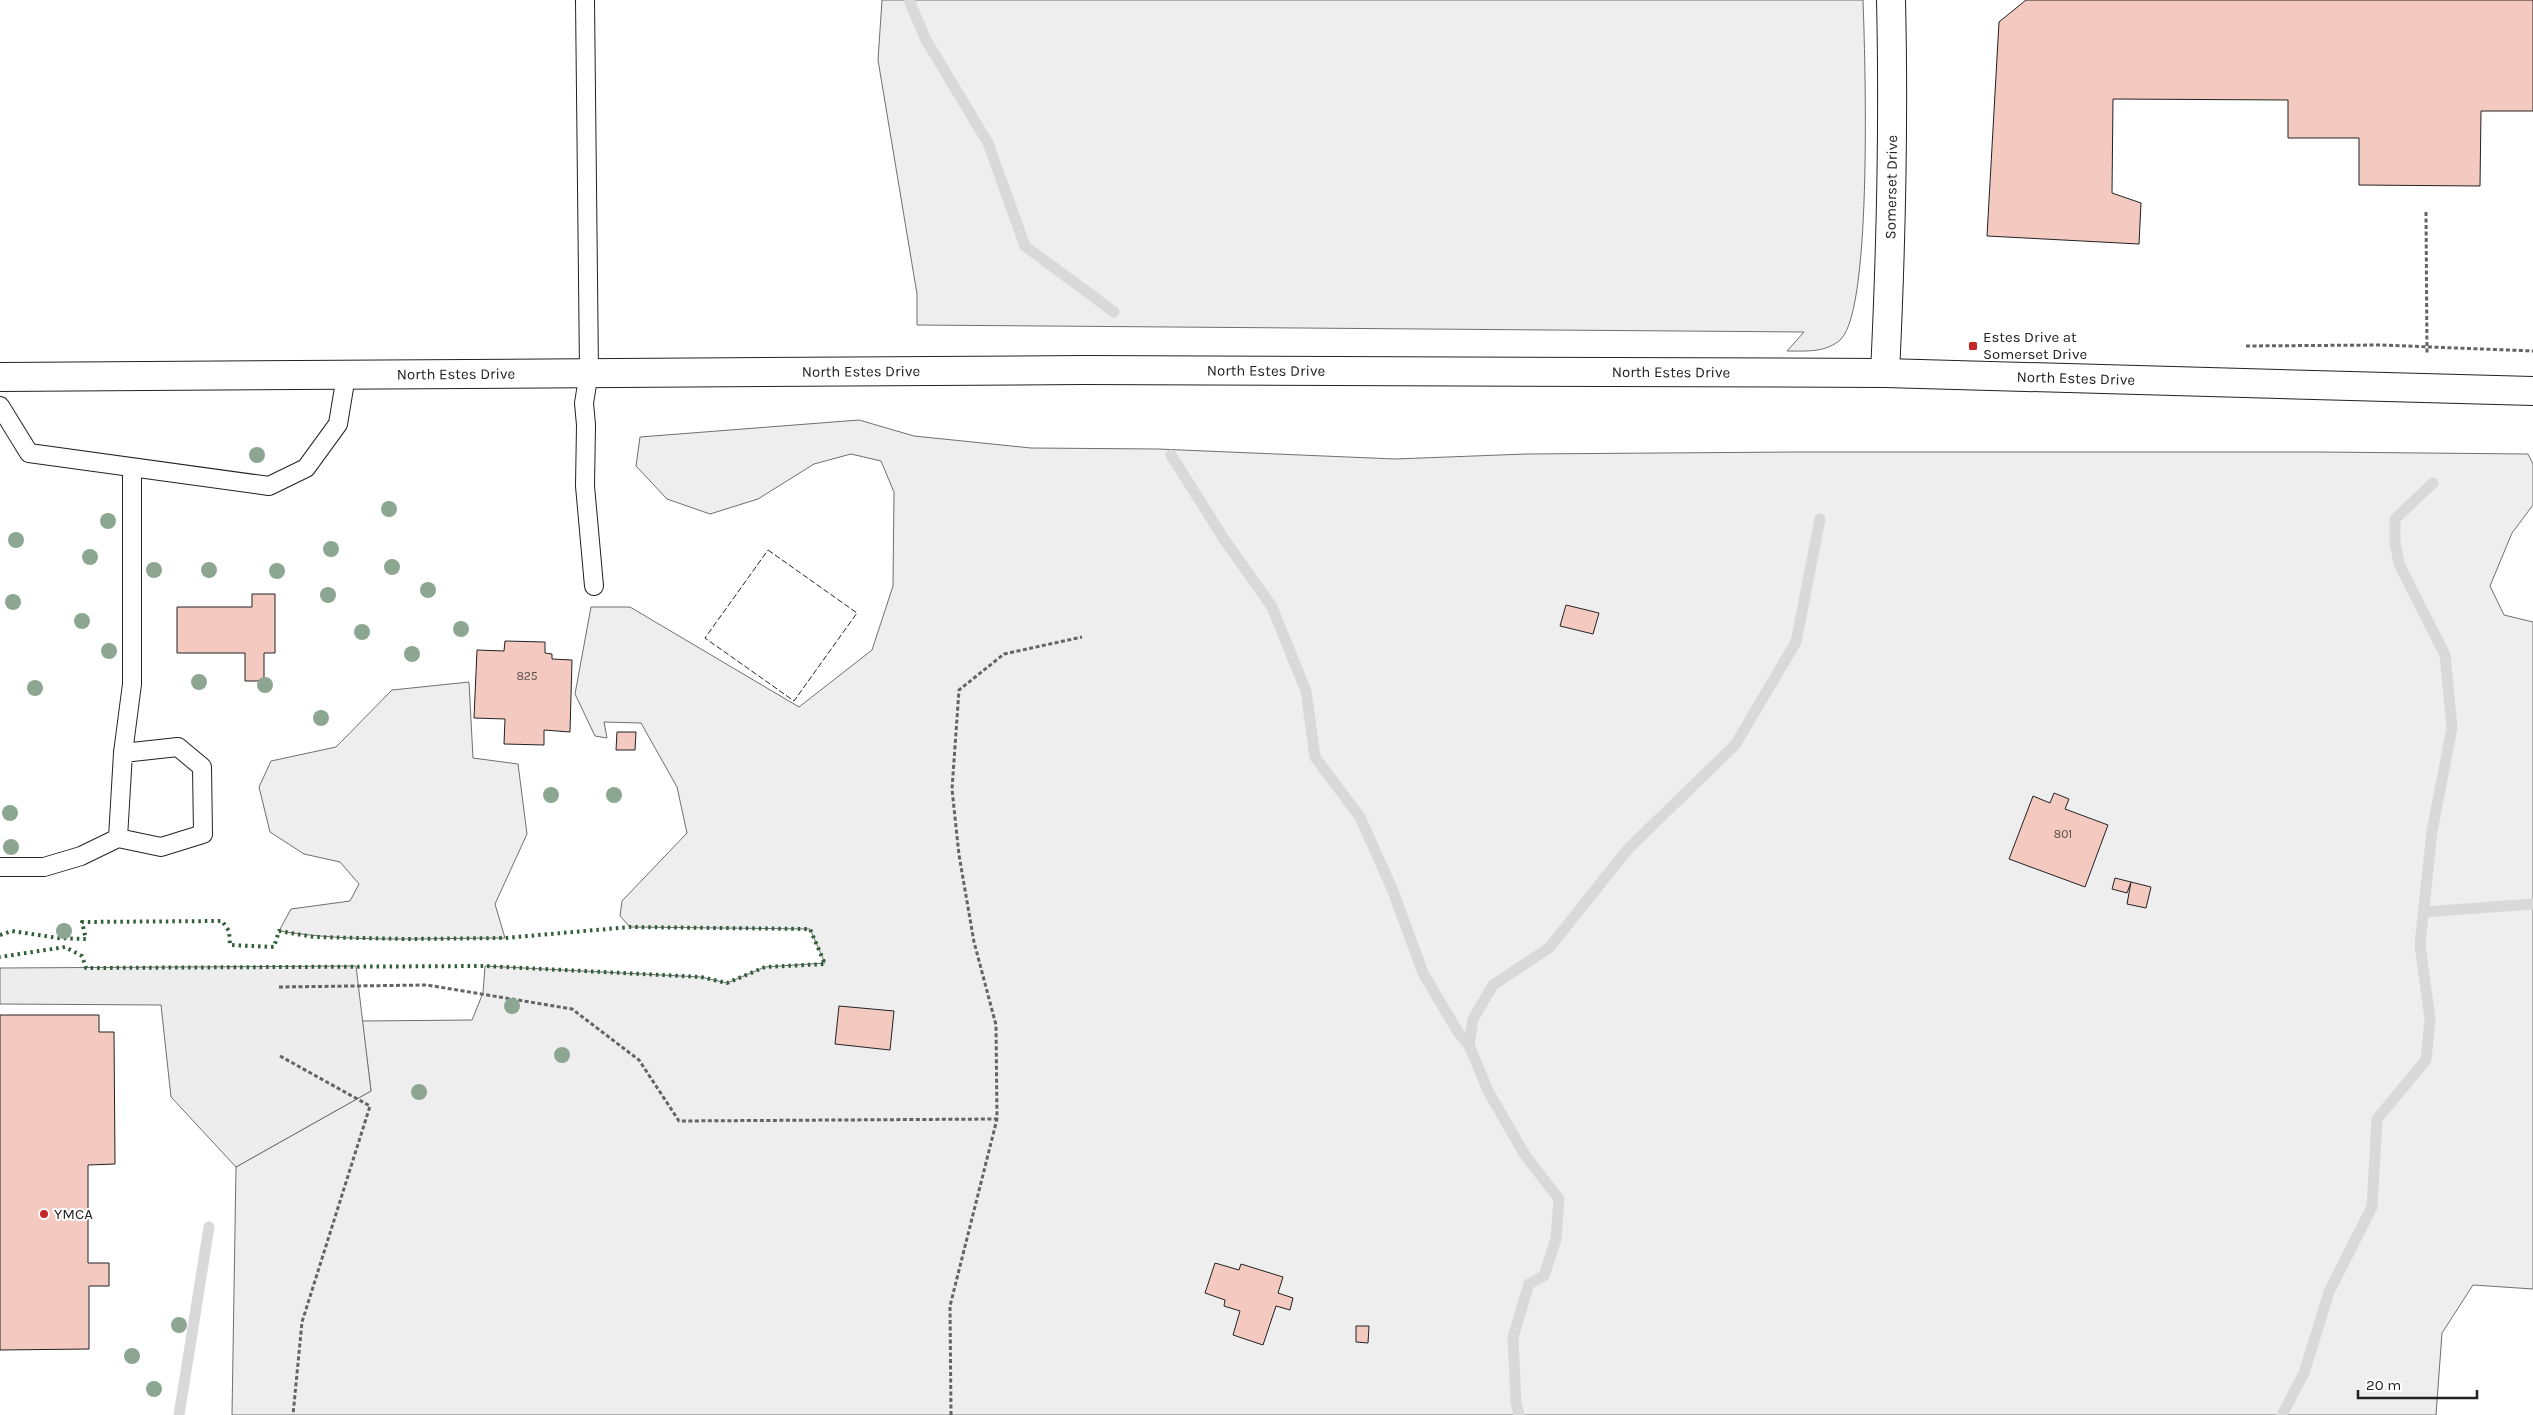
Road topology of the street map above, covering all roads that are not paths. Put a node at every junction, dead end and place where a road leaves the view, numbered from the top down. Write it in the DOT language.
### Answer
graph roads {
  1 [pos="585,0"];
  2 [pos="1891,0"];
  3 [pos="589,372"];
  4 [pos="1885,373"];
  5 [pos="346,376"];
  6 [pos="0,378"];
  7 [pos="2533,391"];
  8 [pos="0,406"];
  9 [pos="132,468"];
  10 [pos="594,586"];
  11 [pos="123,753"];
  12 [pos="118,838"];
  13 [pos="0,867"];
  1 -- 3 [label="lane"];
  2 -- 4 [label="main road, Somerset Drive"];
  3 -- 4 [label="main road, North Estes Drive"];
  3 -- 5 [label="main road, North Estes Drive"];
  3 -- 10 [label="lane"];
  4 -- 7 [label="main road, North Estes Drive"];
  5 -- 6 [label="main road, North Estes Drive"];
  5 -- 9 [label="lane"];
  8 -- 9 [label="lane"];
  9 -- 11 [label="lane"];
  11 -- 12 [label="lane"];
  11 -- 12 [label="lane"];
  12 -- 13 [label="lane"];
}
